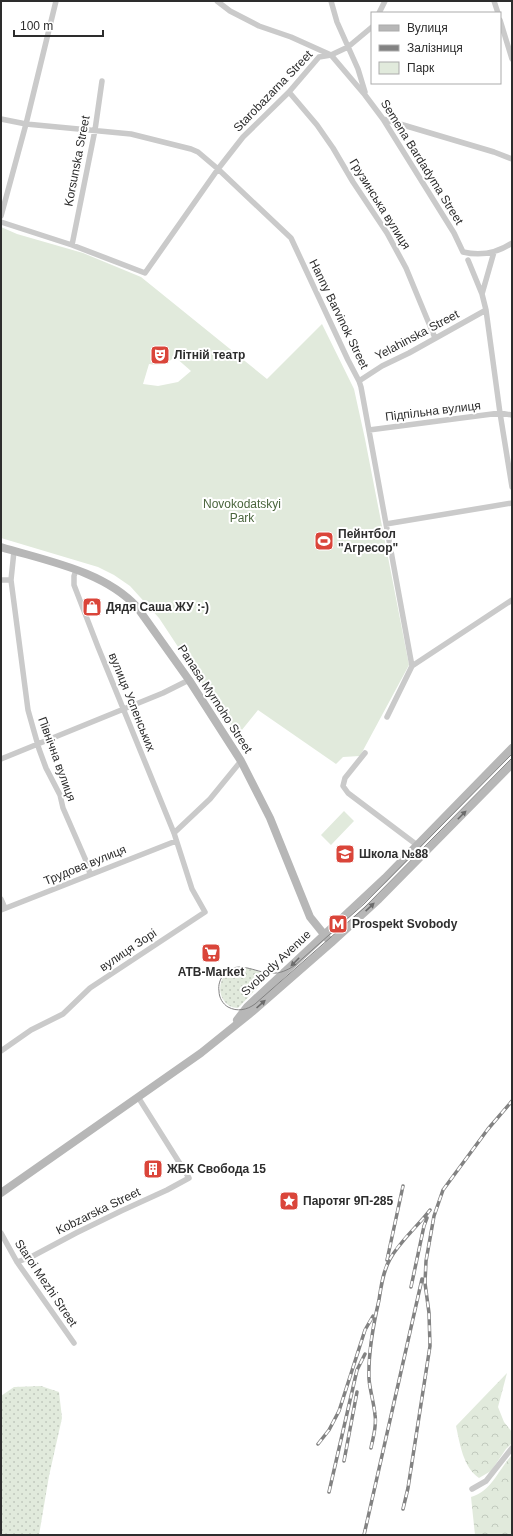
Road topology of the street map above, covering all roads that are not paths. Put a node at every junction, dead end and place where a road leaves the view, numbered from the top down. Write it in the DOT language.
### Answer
graph roads {
  1 [pos="56,1"];
  2 [pos="217,1"];
  3 [pos="331,1"];
  4 [pos="385,1"];
  5 [pos="494,1"];
  6 [pos="380,12"];
  7 [pos="498,12"];
  8 [pos="501,23"];
  9 [pos="371,28"];
  10 [pos="348,47"];
  11 [pos="331,55"];
  12 [pos="512,59"];
  13 [pos="102,81"];
  14 [pos="289,92"];
  15 [pos="365,95"];
  16 [pos="1,119"];
  17 [pos="383,119"];
  18 [pos="26,124"];
  19 [pos="95,130"];
  20 [pos="512,159"];
  21 [pos="218,169"];
  22 [pos="1,216"];
  23 [pos="1,222"];
  24 [pos="512,243"];
  25 [pos="72,245"];
  26 [pos="494,252"];
  27 [pos="468,260"];
  28 [pos="482,294"];
  29 [pos="486,310"];
  30 [pos="435,338"];
  31 [pos="359,381"];
  32 [pos="500,413"];
  33 [pos="512,415"];
  34 [pos="369,430"];
  35 [pos="512,487"];
  36 [pos="512,503"];
  37 [pos="386,524"];
  38 [pos="1,548"];
  39 [pos="14,551"];
  40 [pos="76,570"];
  41 [pos="1,580"];
  42 [pos="11,580"];
  43 [pos="512,600"];
  44 [pos="412,666"];
  45 [pos="189,680"];
  46 [pos="122,708"];
  47 [pos="387,717"];
  48 [pos="38,743"];
  49 [pos="512,748"];
  50 [pos="365,753"];
  51 [pos="1,759"];
  52 [pos="240,761"];
  53 [pos="512,764"];
  54 [pos="174,833"];
  55 [pos="176,841"];
  56 [pos="417,845"];
  57 [pos="90,874"];
  58 [pos="1,899"];
  59 [pos="3,909"];
  60 [pos="324,935"];
  61 [pos="331,943"];
  62 [pos="231,1029"];
  63 [pos="2,1049"];
  64 [pos="138,1098"];
  65 [pos="1,1193"];
  66 [pos="1,1233"];
  67 [pos="17,1262"];
  68 [pos="74,1343"];
  69 [pos="512,1448"];
  70 [pos="472,1489"];
  1 -- 18 [label="street"];
  2 -- 11 [label="street, Semena Bardadyma Street"];
  3 -- 10 [label="street"];
  4 -- 6 [label="street"];
  5 -- 7 [label="street"];
  8 -- 12 [label="street"];
  9 -- 10 [label="street, Starobazarna Street"];
  10 -- 11 [label="street, Starobazarna Street"];
  10 -- 15 [label="street"];
  11 -- 14 [label="street, Starobazarna Street"];
  11 -- 15 [label="street, Semena Bardadyma Street"];
  13 -- 19 [label="street, Korsunska Street"];
  14 -- 21 [label="street, Starobazarna Street"];
  14 -- 30 [label="street, Грузинська вулиця"];
  15 -- 17 [label="street, Semena Bardadyma Street"];
  16 -- 18 [label="street, Hanny Barvinok Street"];
  17 -- 20 [label="street"];
  17 -- 26 [label="street, Semena Bardadyma Street"];
  18 -- 19 [label="street, Hanny Barvinok Street"];
  18 -- 22 [label="street"];
  19 -- 21 [label="street, Hanny Barvinok Street"];
  19 -- 25 [label="street, Korsunska Street"];
  21 -- 25 [label="street, Starobazarna Street"];
  21 -- 31 [label="street, Hanny Barvinok Street"];
  23 -- 25 [label="street"];
  24 -- 26 [label="street"];
  26 -- 28 [label="street"];
  27 -- 28 [label="street"];
  28 -- 29 [label="street"];
  29 -- 30 [label="street, Yelahinska Street"];
  29 -- 32 [label="street"];
  30 -- 31 [label="street, Yelahinska Street"];
  31 -- 34 [label="street, Hanny Barvinok Street"];
  32 -- 33 [label="street, Підпільна вулиця"];
  32 -- 34 [label="street, Підпільна вулиця"];
  32 -- 35 [label="street"];
  34 -- 37 [label="street, Hanny Barvinok Street"];
  36 -- 37 [label="street"];
  37 -- 44 [label="street, Hanny Barvinok Street"];
  38 -- 39 [label="main road, Panasa Myrnoho Street"];
  39 -- 40 [label="main road, Panasa Myrnoho Street"];
  39 -- 42 [label="street, Північна вулиця"];
  40 -- 45 [label="main road, Panasa Myrnoho Street"];
  40 -- 46 [label="street, вулиця Успенських"];
  41 -- 42 [label="street"];
  42 -- 48 [label="street, Північна вулиця"];
  43 -- 44 [label="street"];
  44 -- 47 [label="street"];
  45 -- 46 [label="street"];
  45 -- 52 [label="main road, Panasa Myrnoho Street"];
  46 -- 48 [label="street"];
  46 -- 54 [label="street, вулиця Успенських"];
  48 -- 51 [label="street"];
  48 -- 57 [label="street, Північна вулиця"];
  49 -- 56 [label="main road, Svobody Avenue"];
  50 -- 56 [label="street"];
  52 -- 54 [label="street"];
  52 -- 60 [label="main road, Panasa Myrnoho Street"];
  61 -- 53 [label="main road, Svobody Avenue, one-way"];
  54 -- 55 [label="street, вулиця Успенських"];
  55 -- 57 [label="street, Трудова вулиця"];
  55 -- 63 [label="street, вулиця Зорі"];
  56 -- 60 [label="main road, Svobody Avenue"];
  57 -- 59 [label="street, Трудова вулиця"];
  58 -- 59 [label="street"];
  60 -- 61 [label="main road, Panasa Myrnoho Street"];
  60 -- 62 [label="main road, Svobody Avenue, one-way"];
  62 -- 61 [label="main road, Svobody Avenue, one-way"];
  62 -- 64 [label="main road, Svobody Avenue"];
  64 -- 65 [label="main road, Svobody Avenue"];
  64 -- 67 [label="street, Kobzarska Street"];
  66 -- 67 [label="street, Staroi Mezhi Street"];
  67 -- 68 [label="street, Staroi Mezhi Street"];
  69 -- 70 [label="street"];
}
